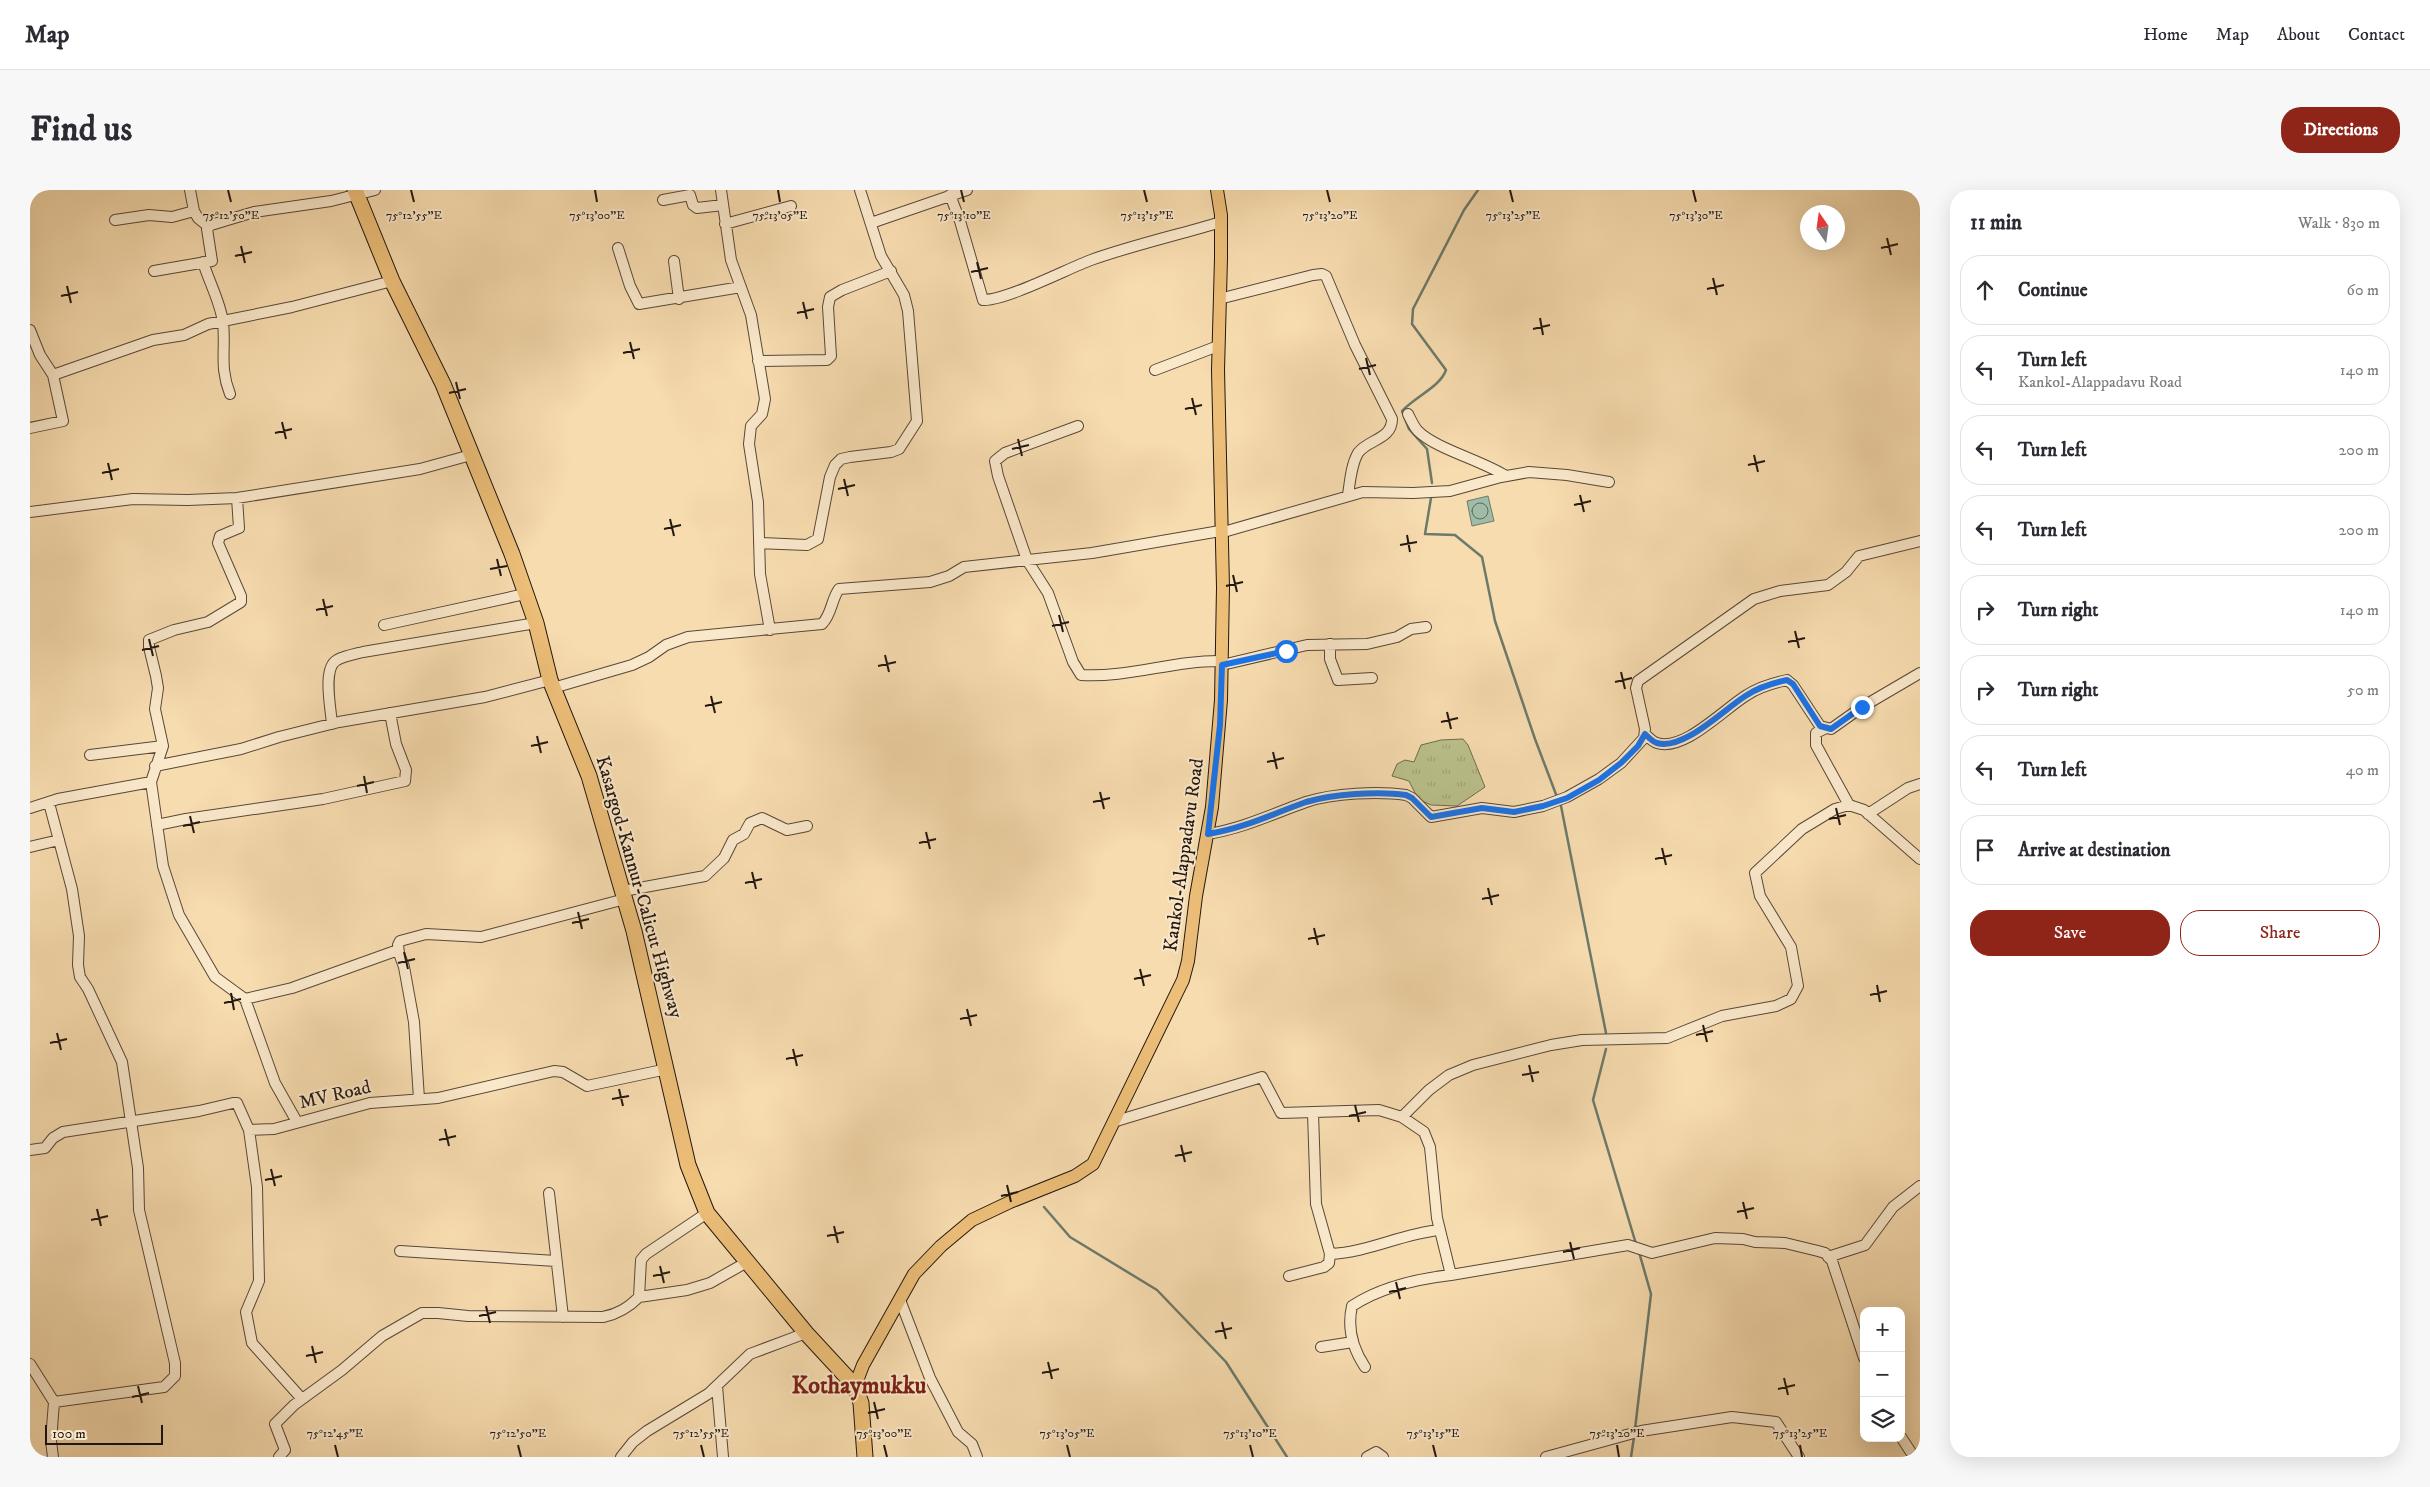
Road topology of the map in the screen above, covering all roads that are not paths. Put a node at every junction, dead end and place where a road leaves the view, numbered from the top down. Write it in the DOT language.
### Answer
graph roads {
  1 [pos="190,190"];
  2 [pos="375,190"];
  3 [pos="721,190"];
  4 [pos="860,190"];
  5 [pos="967,190"];
  6 [pos="1217,190"];
  7 [pos="356,192"];
  8 [pos="950,195"];
  9 [pos="663,200"];
  10 [pos="723,205"];
  11 [pos="791,206"];
  12 [pos="194,211"];
  13 [pos="115,220"];
  14 [pos="1221,222"];
  15 [pos="871,223"];
  16 [pos="725,224"];
  17 [pos="208,226"];
  18 [pos="618,248"];
  19 [pos="674,261"];
  20 [pos="203,262"];
  21 [pos="154,271"];
  22 [pos="891,271"];
  23 [pos="392,281"];
  24 [pos="741,287"];
  25 [pos="679,299"];
  26 [pos="1219,299"];
  27 [pos="222,320"];
  28 [pos="30,330"];
  29 [pos="1218,346"];
  30 [pos="758,361"];
  31 [pos="1155,370"];
  32 [pos="53,375"];
  33 [pos="230,394"];
  34 [pos="1408,414"];
  35 [pos="1078,426"];
  36 [pos="30,428"];
  37 [pos="471,455"];
  38 [pos="1506,476"];
  39 [pos="1609,482"];
  40 [pos="1348,495"];
  41 [pos="237,498"];
  42 [pos="30,512"];
  43 [pos="1220,532"];
  44 [pos="1920,541"];
  45 [pos="759,543"];
  46 [pos="1027,560"];
  47 [pos="526,594"];
  48 [pos="536,623"];
  49 [pos="384,625"];
  50 [pos="1426,627"];
  51 [pos="770,630"];
  52 [pos="1330,644"];
  53 [pos="1222,663"];
  54 [pos="1920,673"];
  55 [pos="1372,678"];
  56 [pos="552,684"];
  57 [pos="390,713"];
  58 [pos="332,724"];
  59 [pos="1826,728"];
  60 [pos="1645,734"];
  61 [pos="163,746"];
  62 [pos="90,755"];
  63 [pos="155,766"];
  64 [pos="151,782"];
  65 [pos="1920,784"];
  66 [pos="49,803"];
  67 [pos="1849,805"];
  68 [pos="30,808"];
  69 [pos="1868,814"];
  70 [pos="157,825"];
  71 [pos="807,826"];
  72 [pos="1208,834"];
  73 [pos="59,840"];
  74 [pos="30,847"];
  75 [pos="1920,859"];
  76 [pos="624,895"];
  77 [pos="398,950"];
  78 [pos="245,999"];
  79 [pos="667,1069"];
  80 [pos="419,1099"];
  81 [pos="1313,1112"];
  82 [pos="1402,1117"];
  83 [pos="132,1122"];
  84 [pos="298,1122"];
  85 [pos="1113,1122"];
  86 [pos="249,1130"];
  87 [pos="30,1150"];
  88 [pos="1920,1186"];
  89 [pos="550,1193"];
  90 [pos="707,1213"];
  91 [pos="1439,1230"];
  92 [pos="400,1251"];
  93 [pos="1330,1254"];
  94 [pos="1828,1257"];
  95 [pos="556,1261"];
  96 [pos="747,1262"];
  97 [pos="1451,1275"];
  98 [pos="1289,1276"];
  99 [pos="639,1297"];
  100 [pos="900,1300"];
  101 [pos="563,1317"];
  102 [pos="806,1333"];
  103 [pos="1353,1342"];
  104 [pos="1321,1347"];
  105 [pos="1862,1352"];
  106 [pos="30,1364"];
  107 [pos="1365,1367"];
  108 [pos="716,1386"];
  109 [pos="855,1386"];
  110 [pos="302,1399"];
  111 [pos="54,1402"];
  112 [pos="1904,1442"];
  113 [pos="53,1457"];
  114 [pos="279,1457"];
  115 [pos="622,1457"];
  116 [pos="723,1457"];
  117 [pos="865,1457"];
  118 [pos="977,1457"];
  119 [pos="1367,1457"];
  120 [pos="1383,1457"];
  121 [pos="1546,1457"];
  122 [pos="1799,1457"];
  123 [pos="1914,1457"];
  1 -- 12 [label="street"];
  2 -- 7 [label="street"];
  3 -- 10 [label="street"];
  4 -- 15 [label="street"];
  5 -- 8 [label="street"];
  6 -- 14 [label="main road, Kankol-Alappadavu Road"];
  7 -- 17 [label="street"];
  7 -- 23 [label="highway, Kasargod-Kannur-Calicut Highway"];
  8 -- 14 [label="street"];
  8 -- 15 [label="street"];
  9 -- 10 [label="street"];
  10 -- 16 [label="street"];
  11 -- 16 [label="street"];
  12 -- 13 [label="street"];
  12 -- 17 [label="street"];
  14 -- 26 [label="main road, Kankol-Alappadavu Road"];
  15 -- 22 [label="street"];
  16 -- 24 [label="street"];
  17 -- 20 [label="street"];
  18 -- 25 [label="street"];
  19 -- 25 [label="street"];
  20 -- 21 [label="street"];
  20 -- 27 [label="street"];
  22 -- 30 [label="street"];
  22 -- 45 [label="street"];
  23 -- 27 [label="street"];
  23 -- 37 [label="highway, Kasargod-Kannur-Calicut Highway"];
  24 -- 25 [label="street"];
  24 -- 30 [label="street"];
  26 -- 29 [label="main road, Kankol-Alappadavu Road"];
  26 -- 40 [label="street"];
  27 -- 32 [label="street"];
  27 -- 33 [label="street"];
  28 -- 32 [label="street"];
  29 -- 31 [label="street"];
  29 -- 43 [label="main road, Kankol-Alappadavu Road"];
  30 -- 45 [label="street"];
  32 -- 36 [label="street"];
  34 -- 38 [label="street"];
  35 -- 46 [label="street"];
  37 -- 41 [label="street"];
  37 -- 47 [label="highway, Kasargod-Kannur-Calicut Highway"];
  38 -- 39 [label="street"];
  38 -- 40 [label="street"];
  40 -- 43 [label="street"];
  41 -- 42 [label="street"];
  41 -- 61 [label="street"];
  43 -- 46 [label="street"];
  43 -- 53 [label="main road, Kankol-Alappadavu Road"];
  44 -- 60 [label="street"];
  45 -- 51 [label="street"];
  46 -- 51 [label="street"];
  46 -- 53 [label="street"];
  47 -- 48 [label="highway, Kasargod-Kannur-Calicut Highway"];
  47 -- 49 [label="street"];
  48 -- 56 [label="highway, Kasargod-Kannur-Calicut Highway"];
  48 -- 58 [label="street"];
  50 -- 52 [label="street"];
  51 -- 56 [label="street"];
  52 -- 53 [label="street"];
  52 -- 55 [label="street"];
  53 -- 72 [label="main road, Kankol-Alappadavu Road"];
  54 -- 59 [label="street"];
  56 -- 57 [label="street"];
  56 -- 76 [label="highway, Kasargod-Kannur-Calicut Highway"];
  57 -- 58 [label="street"];
  57 -- 70 [label="street"];
  58 -- 63 [label="street"];
  59 -- 60 [label="street"];
  59 -- 67 [label="street"];
  60 -- 72 [label="street"];
  61 -- 62 [label="street"];
  61 -- 63 [label="street"];
  63 -- 64 [label="street"];
  64 -- 66 [label="street"];
  64 -- 70 [label="street"];
  65 -- 69 [label="street"];
  66 -- 68 [label="street"];
  66 -- 73 [label="street"];
  67 -- 69 [label="street"];
  67 -- 82 [label="street"];
  69 -- 75 [label="street"];
  70 -- 78 [label="street"];
  71 -- 76 [label="street"];
  72 -- 85 [label="main road, Kankol-Alappadavu Road"];
  73 -- 74 [label="street"];
  73 -- 83 [label="street"];
  76 -- 77 [label="street"];
  76 -- 79 [label="highway, Kasargod-Kannur-Calicut Highway"];
  77 -- 78 [label="street"];
  77 -- 80 [label="street"];
  78 -- 84 [label="street"];
  79 -- 80 [label="street, MV Road"];
  79 -- 90 [label="highway, Kasargod-Kannur-Calicut Highway"];
  80 -- 84 [label="street, MV Road"];
  81 -- 82 [label="street"];
  81 -- 85 [label="street"];
  81 -- 93 [label="street"];
  82 -- 91 [label="street"];
  83 -- 86 [label="street"];
  83 -- 87 [label="street"];
  83 -- 111 [label="street"];
  84 -- 86 [label="street, MV Road"];
  85 -- 100 [label="main road, Kankol-Alappadavu Road"];
  86 -- 110 [label="street"];
  88 -- 94 [label="street"];
  89 -- 95 [label="street"];
  90 -- 96 [label="highway, Kasargod-Kannur-Calicut Highway"];
  90 -- 99 [label="street"];
  91 -- 93 [label="street"];
  91 -- 97 [label="street"];
  92 -- 95 [label="street"];
  93 -- 98 [label="street"];
  94 -- 97 [label="street"];
  94 -- 105 [label="street"];
  95 -- 101 [label="street"];
  96 -- 99 [label="street"];
  96 -- 102 [label="highway, Kasargod-Kannur-Calicut Highway"];
  97 -- 103 [label="street"];
  99 -- 101 [label="street"];
  100 -- 109 [label="main road, Kankol-Alappadavu Road"];
  100 -- 118 [label="street"];
  101 -- 110 [label="street"];
  102 -- 108 [label="street"];
  102 -- 109 [label="highway, Kasargod-Kannur-Calicut Highway"];
  103 -- 104 [label="street"];
  103 -- 107 [label="street"];
  106 -- 111 [label="street"];
  108 -- 115 [label="street"];
  108 -- 116 [label="street"];
  109 -- 117 [label="highway, Kasargod-Kannur-Calicut Highway"];
  110 -- 114 [label="street"];
  111 -- 113 [label="street"];
  112 -- 123 [label="street"];
  119 -- 120 [label="street"];
  121 -- 122 [label="street"];
}
